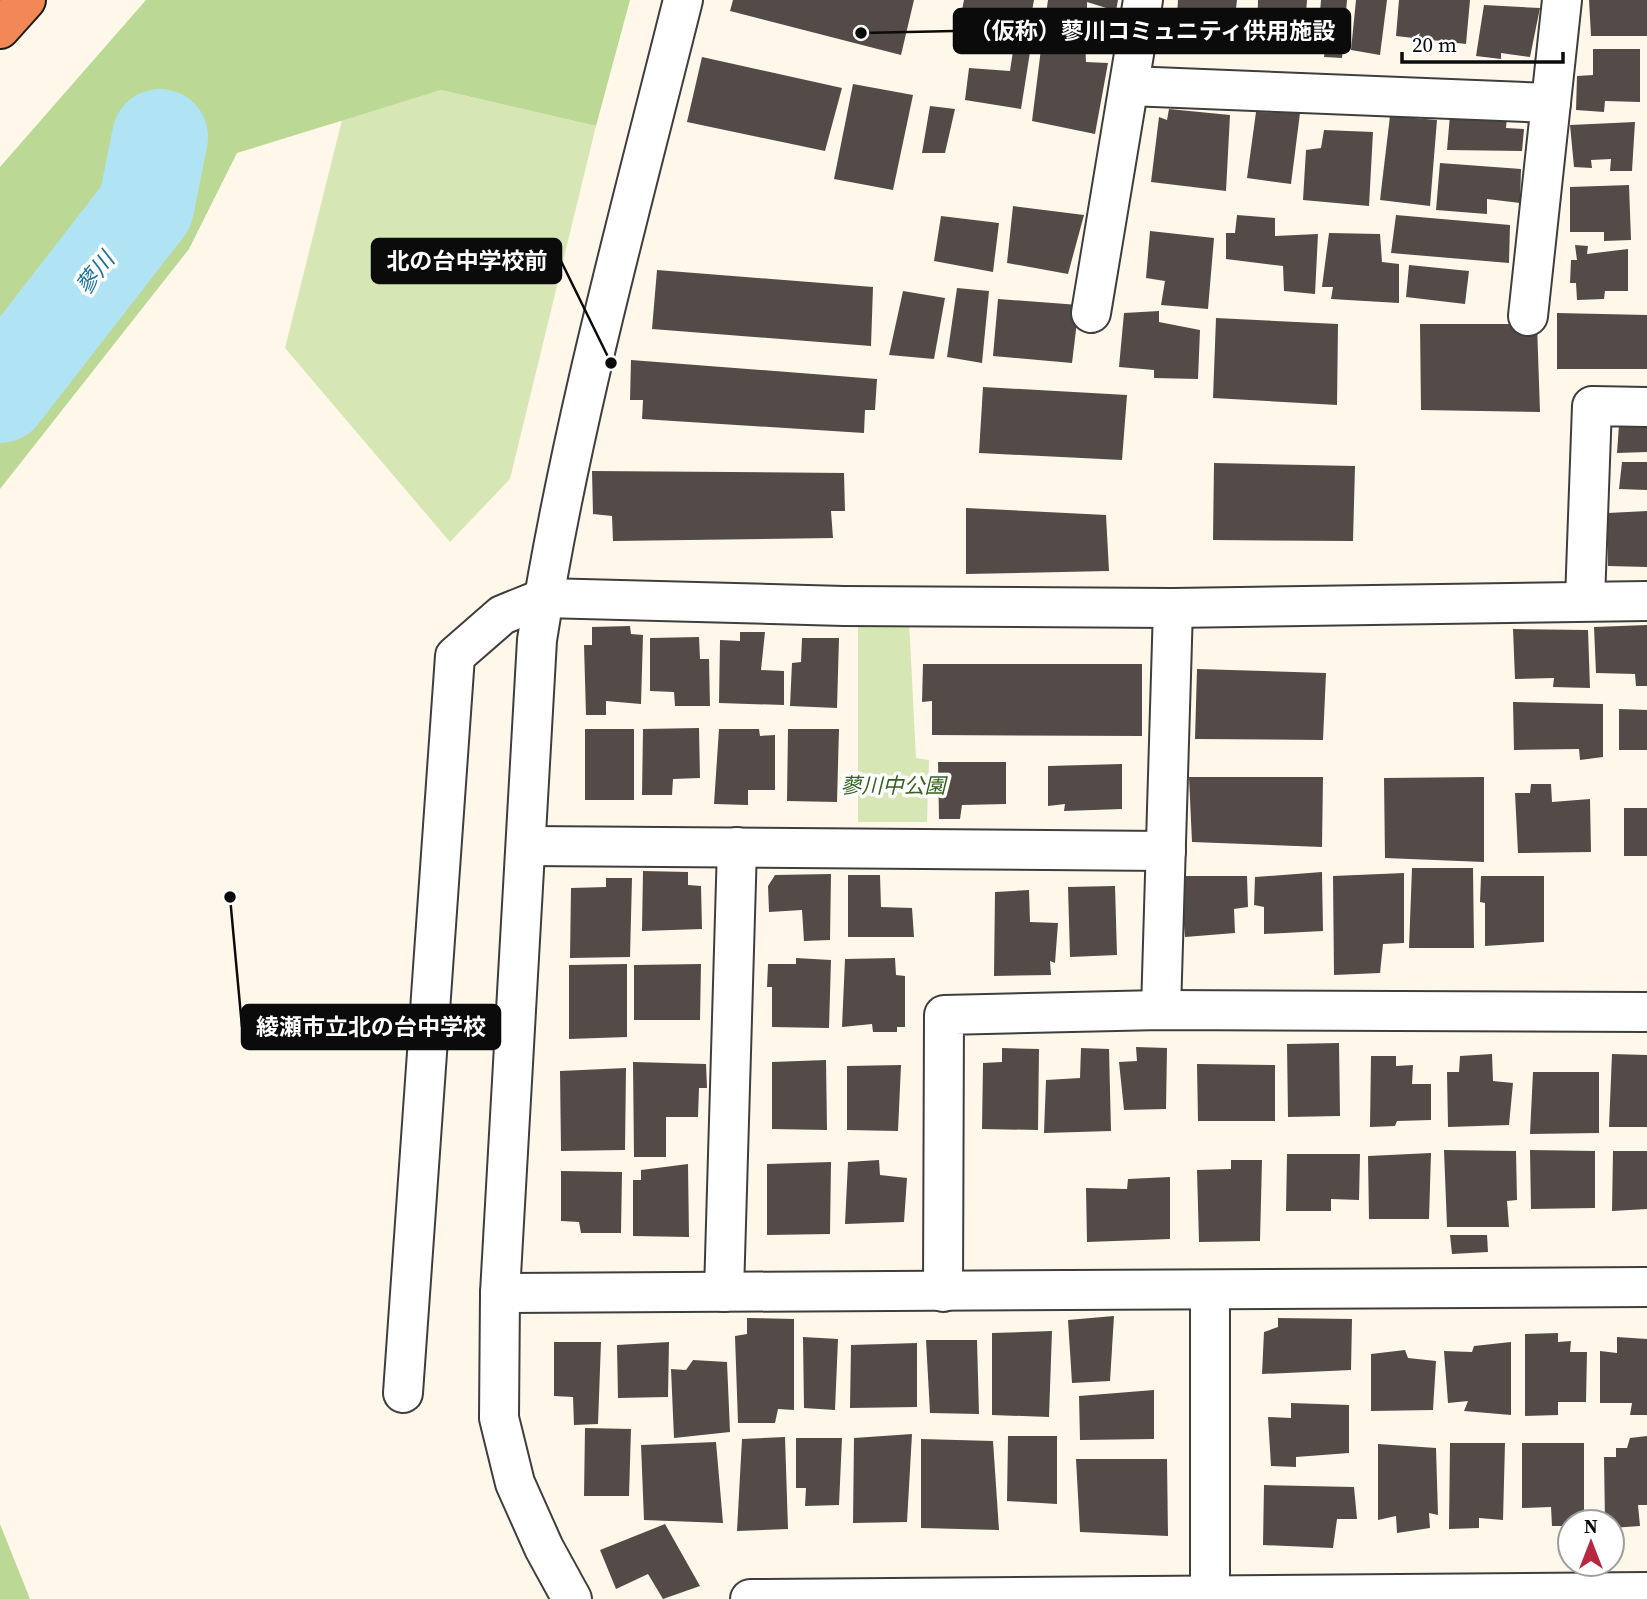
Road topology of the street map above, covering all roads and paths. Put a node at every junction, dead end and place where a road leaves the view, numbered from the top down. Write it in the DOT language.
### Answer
graph roads {
  1 [pos="26,0"];
  2 [pos="683,0"];
  3 [pos="1143,0"];
  4 [pos="1562,0"];
  5 [pos="0,29"];
  6 [pos="1129,86"];
  7 [pos="1551,103"];
  8 [pos="1091,313"];
  9 [pos="1528,316"];
  10 [pos="1647,407"];
  11 [pos="544,598"];
  12 [pos="1585,600"];
  13 [pos="1647,601"];
  14 [pos="1172,608"];
  15 [pos="528,846"];
  16 [pos="737,847"];
  17 [pos="1166,851"];
  18 [pos="1161,1010"];
  19 [pos="1647,1013"];
  20 [pos="1647,1287"];
  21 [pos="1210,1290"];
  22 [pos="943,1292"];
  23 [pos="500,1293"];
  24 [pos="724,1293"];
  25 [pos="403,1393"];
  26 [pos="1647,1592"];
  27 [pos="1210,1596"];
  28 [pos="1401,1597"];
  29 [pos="572,1599"];
  30 [pos="750,1599"];
  1 -- 5 [label="highway"];
  2 -- 11 [label="street"];
  3 -- 6 [label="street"];
  4 -- 7 [label="street"];
  6 -- 7 [label="street"];
  6 -- 8 [label="street"];
  7 -- 9 [label="street"];
  10 -- 12 [label="street"];
  11 -- 14 [label="street"];
  11 -- 15 [label="street"];
  11 -- 25 [label="street"];
  12 -- 13 [label="street"];
  12 -- 14 [label="street"];
  14 -- 17 [label="street"];
  15 -- 16 [label="street"];
  15 -- 23 [label="street"];
  16 -- 17 [label="street"];
  16 -- 24 [label="street"];
  17 -- 18 [label="street"];
  18 -- 19 [label="street"];
  18 -- 22 [label="street"];
  20 -- 21 [label="street"];
  21 -- 22 [label="street"];
  21 -- 27 [label="street"];
  22 -- 24 [label="street"];
  23 -- 24 [label="street"];
  23 -- 29 [label="street"];
  26 -- 28 [label="street"];
  27 -- 28 [label="street"];
  27 -- 30 [label="street"];
}
